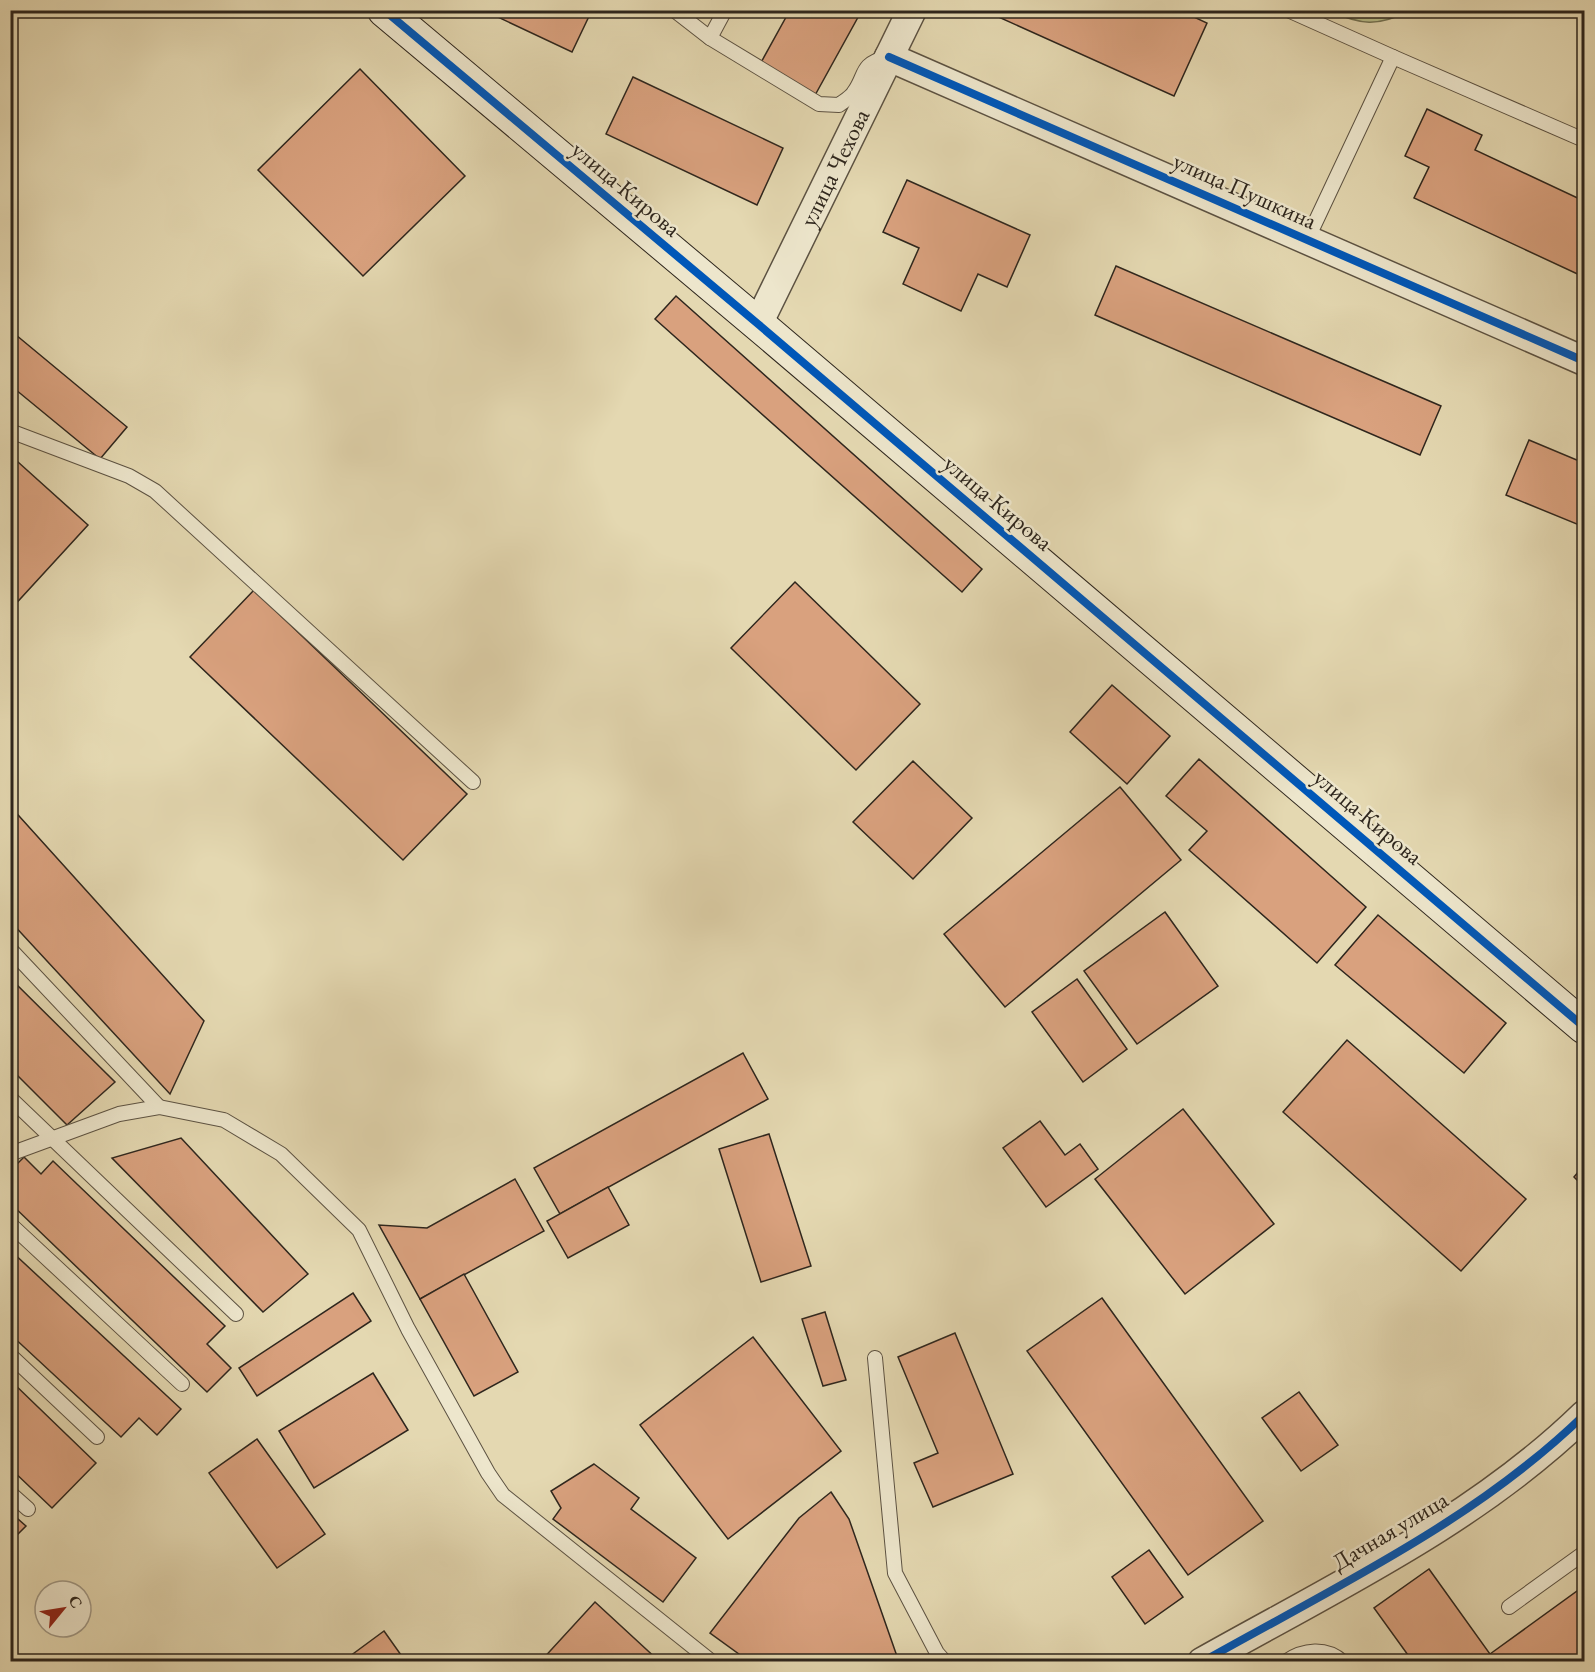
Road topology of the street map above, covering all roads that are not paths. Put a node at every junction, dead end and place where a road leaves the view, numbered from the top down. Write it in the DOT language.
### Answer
graph roads {
  1 [pos="384,10"];
  2 [pos="674,10"];
  3 [pos="725,10"];
  4 [pos="912,10"];
  5 [pos="1288,10"];
  6 [pos="710,38"];
  7 [pos="889,57"];
  8 [pos="1393,57"];
  9 [pos="1584,140"];
  10 [pos="1307,240"];
  11 [pos="758,324"];
  12 [pos="1584,361"];
  13 [pos="10,431"];
  14 [pos="473,782"];
  15 [pos="10,949"];
  16 [pos="1584,1027"];
  17 [pos="10,1098"];
  18 [pos="159,1107"];
  19 [pos="51,1138"];
  20 [pos="10,1154"];
  21 [pos="10,1224"];
  22 [pos="236,1314"];
  23 [pos="10,1355"];
  24 [pos="875,1358"];
  25 [pos="182,1384"];
  26 [pos="1584,1415"];
  27 [pos="97,1437"];
  28 [pos="10,1493"];
  29 [pos="28,1509"];
  30 [pos="1584,1552"];
  31 [pos="1509,1607"];
  32 [pos="712,1662"];
  33 [pos="945,1662"];
  34 [pos="1202,1662"];
  35 [pos="1285,1662"];
  36 [pos="1343,1662"];
  1 -- 11 [label="street, улица Кирова"];
  2 -- 6 [label="lane"];
  3 -- 6 [label="lane"];
  4 -- 7 [label="street, улица Чехова"];
  5 -- 8 [label="lane"];
  6 -- 7 [label="lane"];
  7 -- 10 [label="street, улица Пушкина"];
  7 -- 11 [label="street, улица Чехова"];
  8 -- 9 [label="lane"];
  8 -- 10 [label="lane"];
  10 -- 12 [label="street, улица Пушкина"];
  11 -- 16 [label="street, улица Кирова"];
  13 -- 14 [label="lane"];
  15 -- 18 [label="lane"];
  17 -- 19 [label="lane"];
  18 -- 19 [label="lane"];
  18 -- 32 [label="lane"];
  19 -- 20 [label="lane"];
  19 -- 22 [label="lane"];
  21 -- 25 [label="lane"];
  23 -- 27 [label="lane"];
  24 -- 33 [label="lane"];
  26 -- 34 [label="street, Дачная улица"];
  28 -- 29 [label="lane"];
  30 -- 31 [label="lane"];
  35 -- 36 [label="lane"];
}
